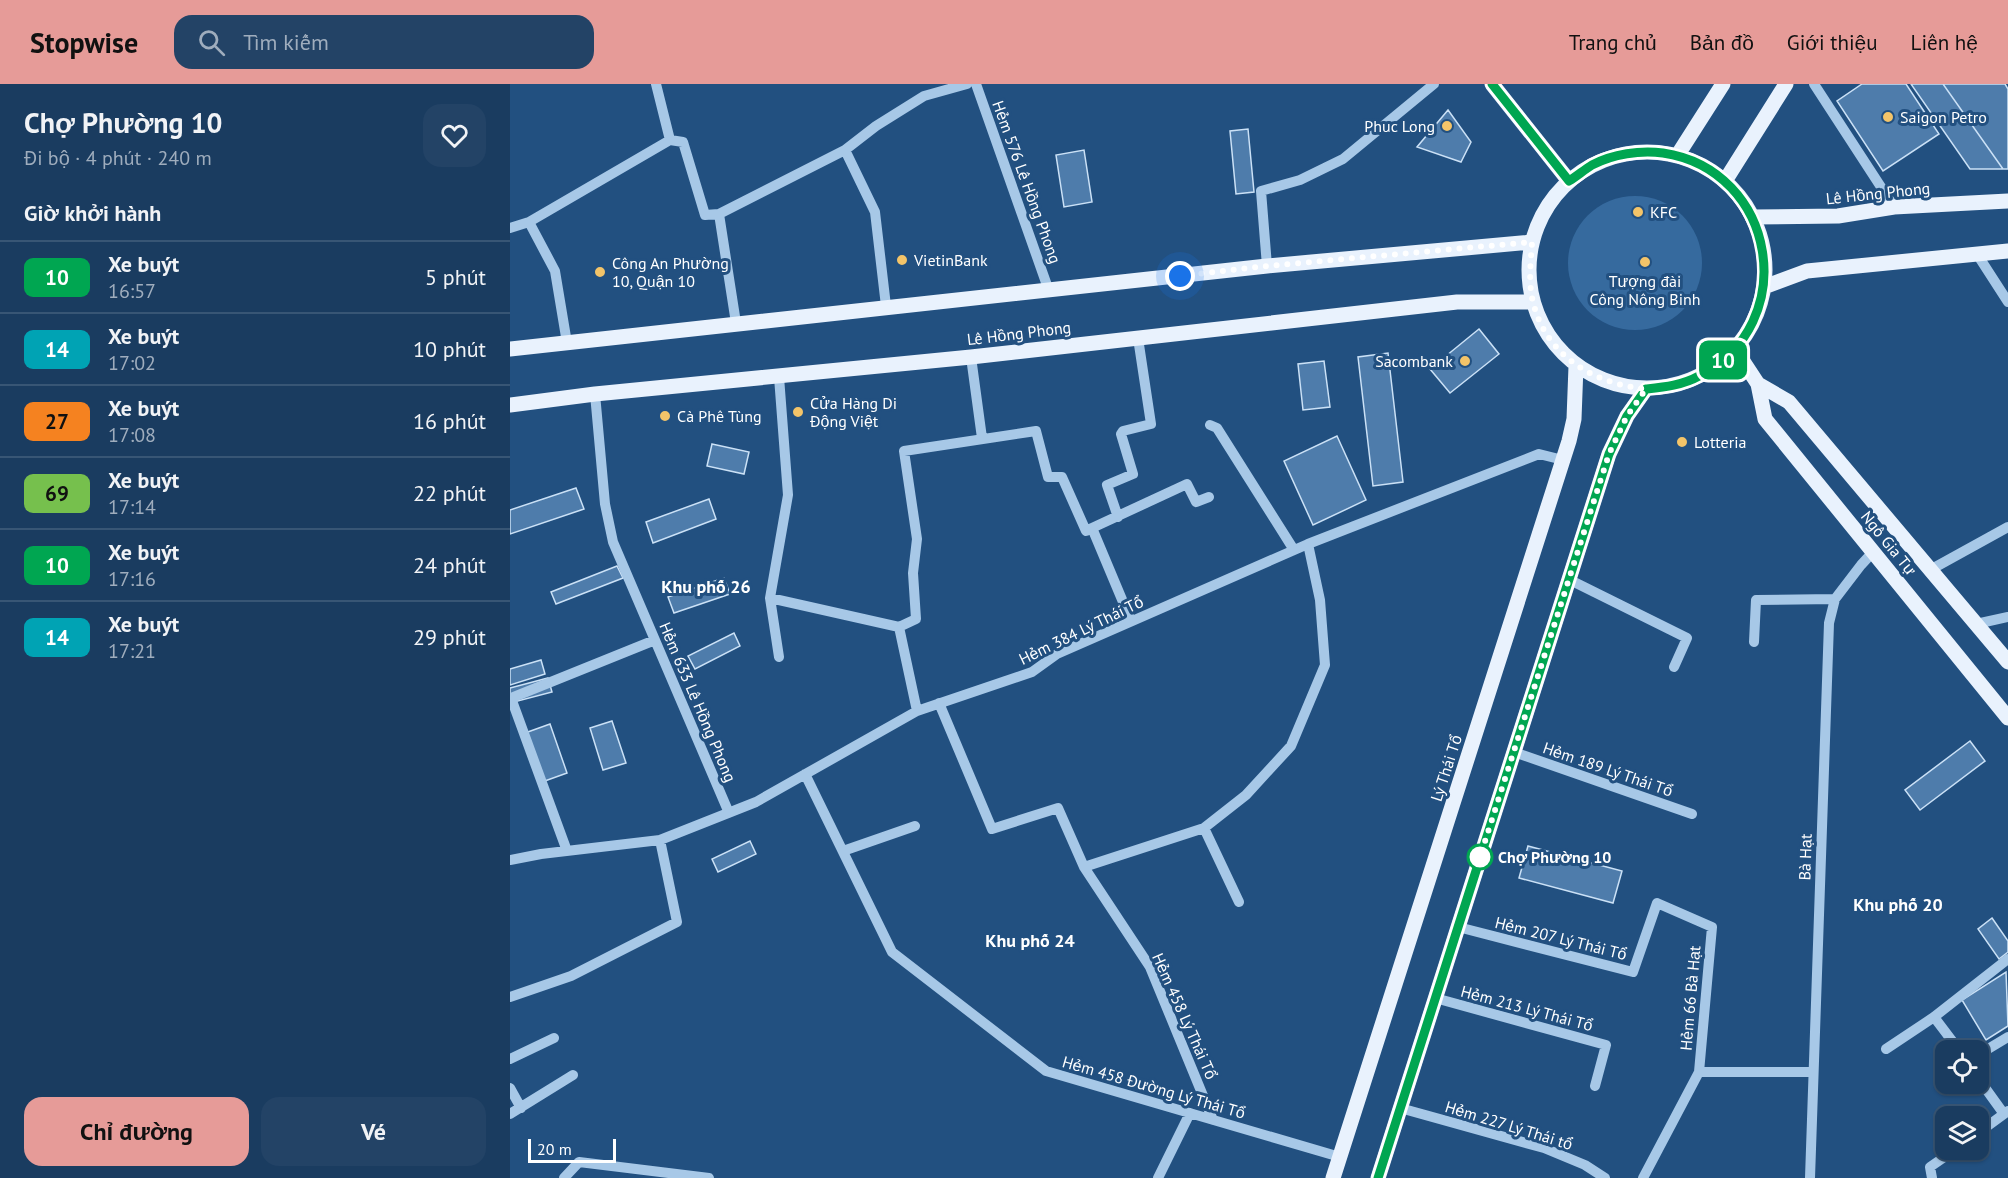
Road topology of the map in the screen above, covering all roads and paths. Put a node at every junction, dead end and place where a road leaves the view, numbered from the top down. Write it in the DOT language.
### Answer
graph roads {
  1 [pos="656,84"];
  2 [pos="967,84"];
  3 [pos="976,84"];
  4 [pos="1434,84"];
  5 [pos="1492,84"];
  6 [pos="1723,84"];
  7 [pos="1786,84"];
  8 [pos="1814,84"];
  9 [pos="670,140"];
  10 [pos="845,150"];
  11 [pos="1677,156"];
  12 [pos="1569,181"];
  13 [pos="1725,181"];
  14 [pos="2008,201"];
  15 [pos="1894,207"];
  16 [pos="719,214"];
  17 [pos="1752,217"];
  18 [pos="529,222"];
  19 [pos="510,228"];
  20 [pos="1532,242"];
  21 [pos="2008,251"];
  22 [pos="1977,254"];
  23 [pos="1267,266"];
  24 [pos="1764,287"];
  25 [pos="1049,291"];
  26 [pos="1533,302"];
  27 [pos="2008,302"];
  28 [pos="886,306"];
  29 [pos="736,323"];
  30 [pos="1138,338"];
  31 [pos="567,343"];
  32 [pos="510,349"];
  33 [pos="1735,349"];
  34 [pos="971,357"];
  35 [pos="1576,366"];
  36 [pos="779,377"];
  37 [pos="1758,384"];
  38 [pos="1646,389"];
  39 [pos="595,394"];
  40 [pos="510,405"];
  41 [pos="1210,425"];
  42 [pos="982,438"];
  43 [pos="1563,460"];
  44 [pos="1209,496"];
  45 [pos="1118,517"];
  46 [pos="2008,527"];
  47 [pos="1092,528"];
  48 [pos="1308,544"];
  49 [pos="1294,550"];
  50 [pos="1873,552"];
  51 [pos="1930,570"];
  52 [pos="1568,579"];
  53 [pos="770,598"];
  54 [pos="1835,599"];
  55 [pos="2008,617"];
  56 [pos="1131,621"];
  57 [pos="1976,624"];
  58 [pos="899,627"];
  59 [pos="655,640"];
  60 [pos="1754,642"];
  61 [pos="779,657"];
  62 [pos="2008,662"];
  63 [pos="1674,668"];
  64 [pos="939,703"];
  65 [pos="917,711"];
  66 [pos="2008,718"];
  67 [pos="1514,752"];
  68 [pos="805,774"];
  69 [pos="729,813"];
  70 [pos="1692,814"];
  71 [pos="915,826"];
  72 [pos="1204,828"];
  73 [pos="660,840"];
  74 [pos="567,851"];
  75 [pos="843,851"];
  76 [pos="510,860"];
  77 [pos="1084,867"];
  78 [pos="1239,902"];
  79 [pos="1458,927"];
  80 [pos="1712,927"];
  81 [pos="2008,959"];
  82 [pos="510,997"];
  83 [pos="1435,998"];
  84 [pos="1934,1017"];
  85 [pos="2008,1037"];
  86 [pos="554,1038"];
  87 [pos="1951,1040"];
  88 [pos="1989,1048"];
  89 [pos="1886,1049"];
  90 [pos="510,1059"];
  91 [pos="1699,1072"];
  92 [pos="1813,1072"];
  93 [pos="573,1075"];
  94 [pos="1595,1086"];
  95 [pos="510,1088"];
  96 [pos="1989,1092"];
  97 [pos="521,1108"];
  98 [pos="1400,1108"];
  99 [pos="1190,1113"];
  100 [pos="2006,1113"];
  101 [pos="510,1114"];
  102 [pos="1214,1120"];
  103 [pos="1989,1125"];
  104 [pos="1340,1156"];
  105 [pos="1940,1160"];
  106 [pos="564,1178"];
  107 [pos="709,1178"];
  108 [pos="1158,1178"];
  109 [pos="1333,1178"];
  110 [pos="1378,1178"];
  111 [pos="1605,1178"];
  112 [pos="1643,1178"];
  113 [pos="1810,1178"];
  114 [pos="1932,1178"];
  1 -- 9 [label="street"];
  2 -- 10 [label="street"];
  3 -- 25 [label="street, Hẻm 576 Lê Hồng Phong"];
  4 -- 23 [label="street"];
  5 -- 12 [label="main road"];
  6 -- 11 [label="main road"];
  7 -- 13 [label="main road"];
  8 -- 15 [label="street"];
  9 -- 16 [label="street"];
  9 -- 18 [label="street"];
  10 -- 16 [label="street"];
  10 -- 28 [label="street"];
  11 -- 12 [label="main road"];
  11 -- 13 [label="main road"];
  12 -- 20 [label="main road"];
  13 -- 17 [label="main road"];
  14 -- 15 [label="main road, Lê Hồng Phong"];
  15 -- 17 [label="main road, Lê Hồng Phong"];
  16 -- 29 [label="street"];
  17 -- 24 [label="main road"];
  18 -- 19 [label="street"];
  18 -- 31 [label="street"];
  20 -- 23 [label="main road"];
  20 -- 26 [label="main road"];
  21 -- 22 [label="main road"];
  22 -- 24 [label="main road"];
  22 -- 27 [label="street"];
  23 -- 25 [label="main road"];
  24 -- 33 [label="main road"];
  25 -- 28 [label="main road"];
  26 -- 30 [label="main road, Lê Hồng Phong"];
  26 -- 35 [label="main road"];
  28 -- 29 [label="main road"];
  29 -- 31 [label="main road"];
  30 -- 34 [label="main road, Lê Hồng Phong"];
  30 -- 45 [label="street"];
  31 -- 32 [label="main road"];
  33 -- 37 [label="main road, Ngô Gia Tự"];
  33 -- 38 [label="main road"];
  34 -- 36 [label="main road, Lê Hồng Phong"];
  34 -- 42 [label="street"];
  35 -- 38 [label="main road"];
  35 -- 43 [label="main road, Lý Thái Tổ"];
  36 -- 39 [label="main road, Lê Hồng Phong"];
  36 -- 53 [label="street"];
  37 -- 50 [label="main road, Ngô Gia Tự"];
  37 -- 51 [label="main road, Ngô Gia Tự"];
  38 -- 52 [label="main road"];
  39 -- 40 [label="main road, Lê Hồng Phong"];
  39 -- 59 [label="street, Hẻm 633 Lê Hồng Phong"];
  41 -- 49 [label="street"];
  42 -- 47 [label="street"];
  42 -- 58 [label="street"];
  43 -- 48 [label="street, Hẻm 384 Lý Thái Tổ"];
  43 -- 104 [label="main road, Lý Thái Tổ"];
  44 -- 45 [label="street"];
  45 -- 47 [label="street"];
  46 -- 51 [label="street"];
  47 -- 56 [label="street"];
  48 -- 49 [label="street, Hẻm 384 Lý Thái Tổ"];
  48 -- 72 [label="street"];
  49 -- 56 [label="street, Hẻm 384 Lý Thái Tổ"];
  50 -- 54 [label="street, Bà Hạt"];
  50 -- 66 [label="main road, Ngô Gia Tự"];
  51 -- 57 [label="main road, Ngô Gia Tự"];
  52 -- 63 [label="street"];
  52 -- 67 [label="main road"];
  53 -- 58 [label="street"];
  53 -- 61 [label="street"];
  54 -- 60 [label="street"];
  54 -- 92 [label="street, Bà Hạt"];
  55 -- 57 [label="street"];
  56 -- 64 [label="street, Hẻm 384 Lý Thái Tổ"];
  57 -- 62 [label="main road, Ngô Gia Tự"];
  58 -- 65 [label="street"];
  59 -- 69 [label="street, Hẻm 633 Lê Hồng Phong"];
  59 -- 74 [label="street"];
  64 -- 65 [label="street, Hẻm 384 Lý Thái Tổ"];
  64 -- 77 [label="street, Hẻm 458 Lý Thái Tổ"];
  65 -- 68 [label="street, Hẻm 384 Lý Thái Tổ"];
  67 -- 70 [label="street, Hẻm 189 Lý Thái Tổ"];
  67 -- 79 [label="main road"];
  68 -- 69 [label="street, Hẻm 384 Lý Thái Tổ"];
  68 -- 75 [label="street, Hẻm 458 Đường Lý Thái Tổ"];
  69 -- 73 [label="street, Hẻm 384 Lý Thái Tổ"];
  71 -- 75 [label="street"];
  72 -- 77 [label="street"];
  72 -- 78 [label="street"];
  73 -- 74 [label="street, Hẻm 384 Lý Thái Tổ"];
  73 -- 82 [label="street"];
  74 -- 76 [label="street, Hẻm 384 Lý Thái Tổ"];
  75 -- 99 [label="street, Hẻm 458 Đường Lý Thái Tổ"];
  77 -- 102 [label="street, Hẻm 458 Lý Thái Tổ"];
  79 -- 80 [label="street, Hẻm 207 Lý Thái Tổ"];
  79 -- 83 [label="main road"];
  80 -- 91 [label="street, Hẻm 66 Bà Hạt"];
  81 -- 84 [label="street"];
  83 -- 94 [label="street, Hẻm 213 Lý Thái Tổ"];
  83 -- 98 [label="main road"];
  84 -- 87 [label="street"];
  84 -- 89 [label="street"];
  85 -- 88 [label="street"];
  86 -- 90 [label="street"];
  91 -- 92 [label="street, Hẻm 66 Bà Hạt"];
  91 -- 112 [label="street, Hẻm 66 Bà Hạt"];
  92 -- 113 [label="street, Bà Hạt"];
  93 -- 97 [label="street"];
  95 -- 97 [label="street"];
  96 -- 100 [label="street"];
  97 -- 101 [label="street"];
  98 -- 110 [label="main road"];
  98 -- 111 [label="street, Hẻm 227 Lý Thái tổ"];
  99 -- 102 [label="street, Hẻm 458 Đường Lý Thái Tổ"];
  99 -- 108 [label="street"];
  100 -- 103 [label="street"];
  102 -- 104 [label="street, Hẻm 458 Đường Lý Thái Tổ"];
  104 -- 109 [label="main road, Lý Thái Tổ"];
  105 -- 114 [label="street"];
  106 -- 107 [label="street"];
}
